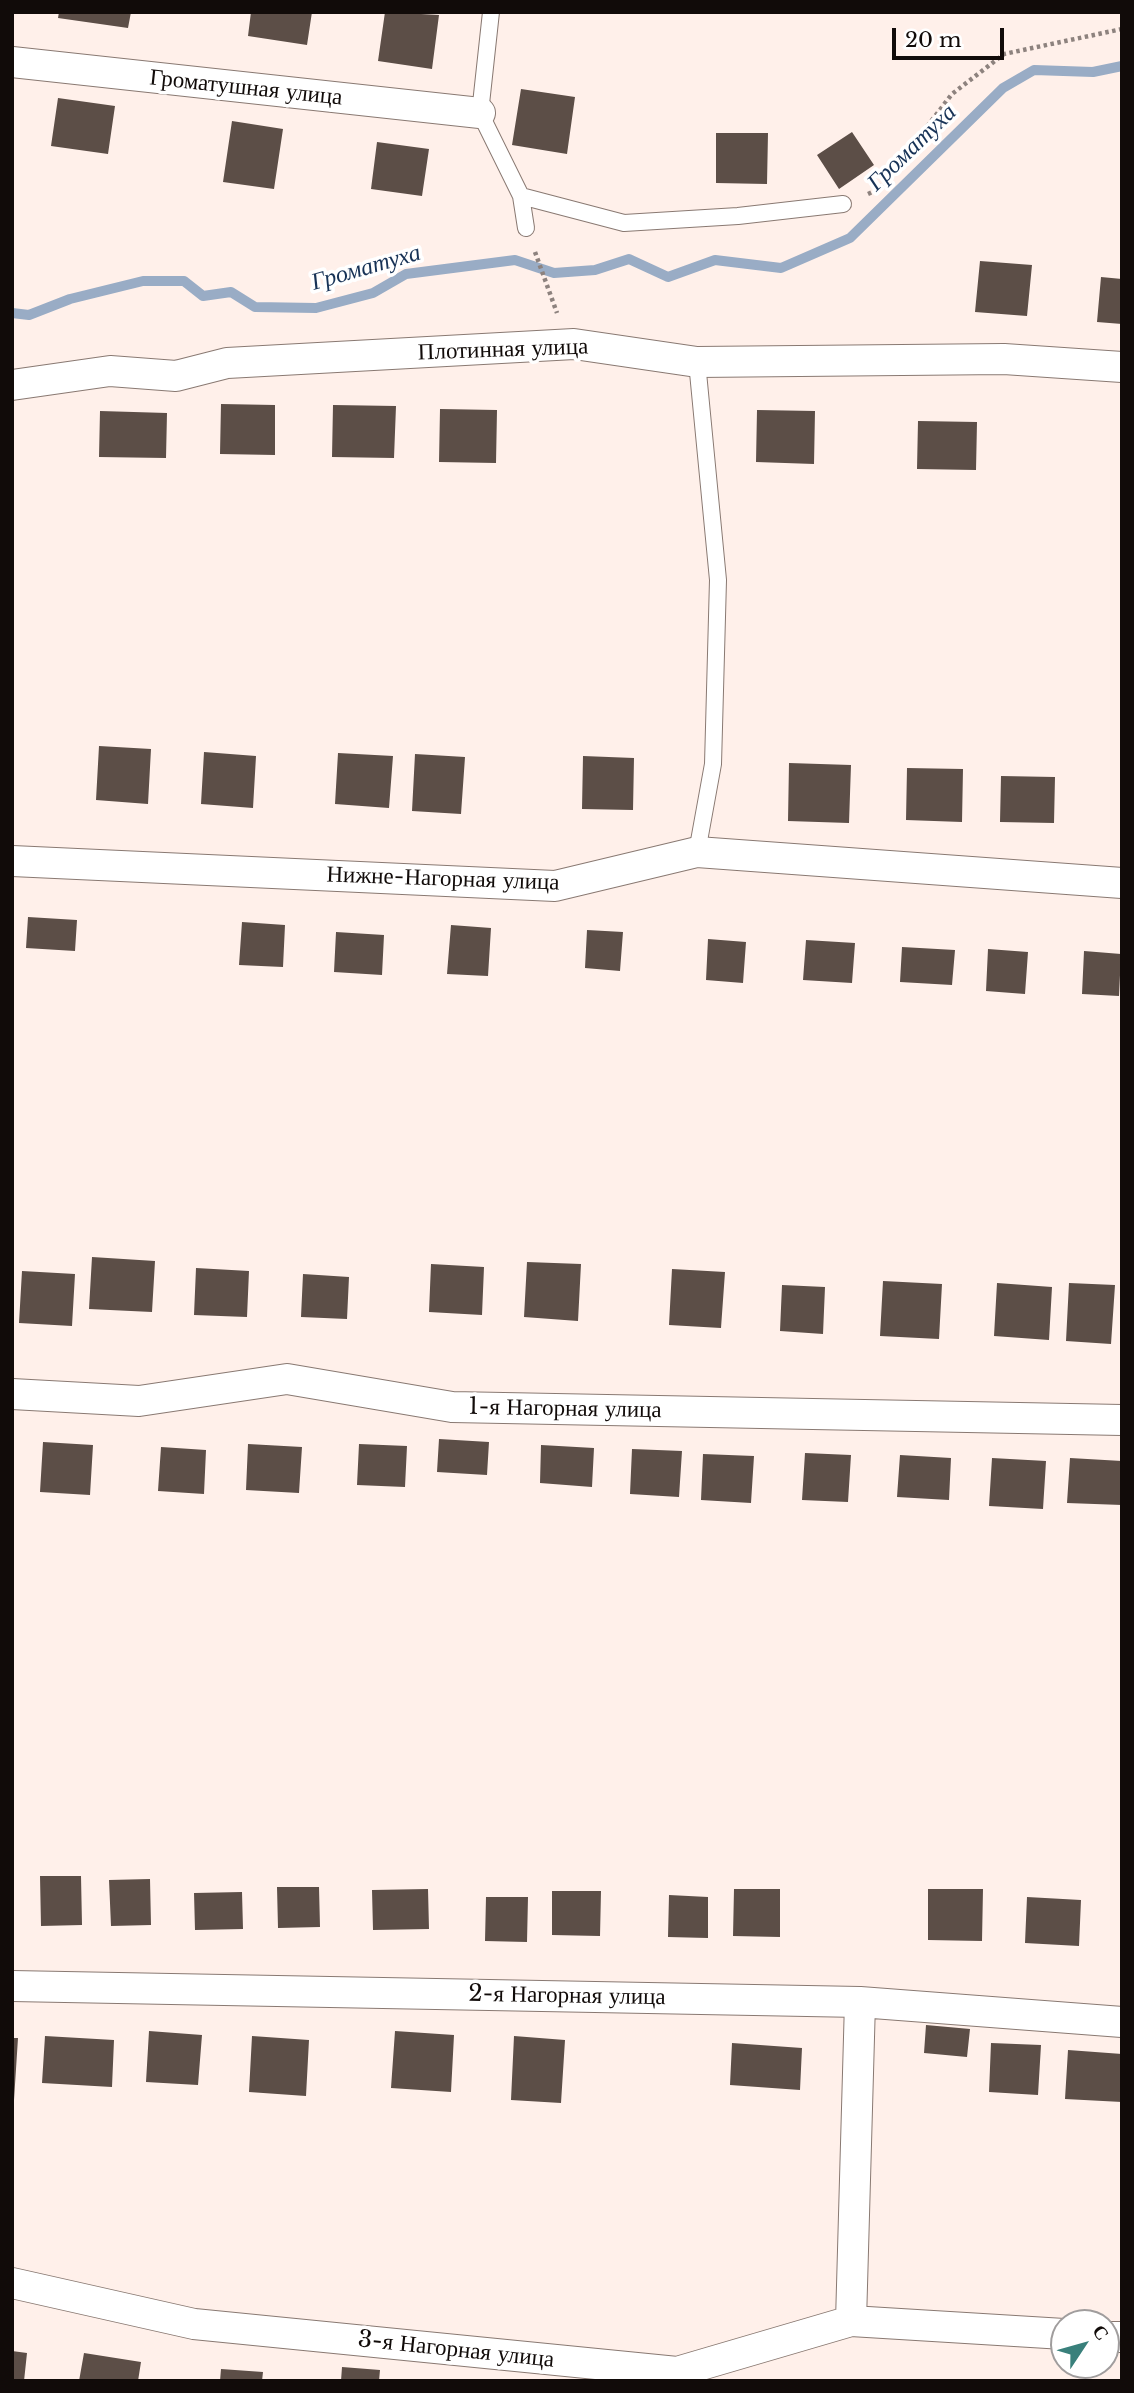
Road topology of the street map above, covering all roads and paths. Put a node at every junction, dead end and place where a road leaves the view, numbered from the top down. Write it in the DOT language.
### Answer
graph roads {
  1 [pos="491,12"];
  2 [pos="1122,29"];
  3 [pos="12,62"];
  4 [pos="480,113"];
  5 [pos="521,196"];
  6 [pos="843,204"];
  7 [pos="526,228"];
  8 [pos="556,311"];
  9 [pos="697,362"];
  10 [pos="1122,367"];
  11 [pos="12,385"];
  12 [pos="697,852"];
  13 [pos="12,862"];
  14 [pos="1122,883"];
  15 [pos="12,1394"];
  16 [pos="1122,1420"];
  17 [pos="12,1986"];
  18 [pos="860,2002"];
  19 [pos="1122,2022"];
  20 [pos="12,2283"];
  21 [pos="851,2321"];
  22 [pos="1050,2333"];
  1 -- 4 [label="lane"];
  2 -- 6 [label="path"];
  3 -- 4 [label="street, Громатушная улица"];
  4 -- 5 [label="lane"];
  5 -- 6 [label="lane"];
  5 -- 7 [label="lane"];
  7 -- 8 [label="path"];
  9 -- 10 [label="street, Плотинная улица"];
  9 -- 11 [label="street, Плотинная улица"];
  9 -- 12 [label="lane"];
  12 -- 13 [label="street, Нижне-Нагорная улица"];
  12 -- 14 [label="street, Нижне-Нагорная улица"];
  15 -- 16 [label="street, 1-я Нагорная улица"];
  17 -- 18 [label="street, 2-я Нагорная улица"];
  18 -- 19 [label="street, 2-я Нагорная улица"];
  18 -- 21 [label="street"];
  20 -- 21 [label="street, 3-я Нагорная улица"];
  21 -- 22 [label="street, 3-я Нагорная улица"];
}
